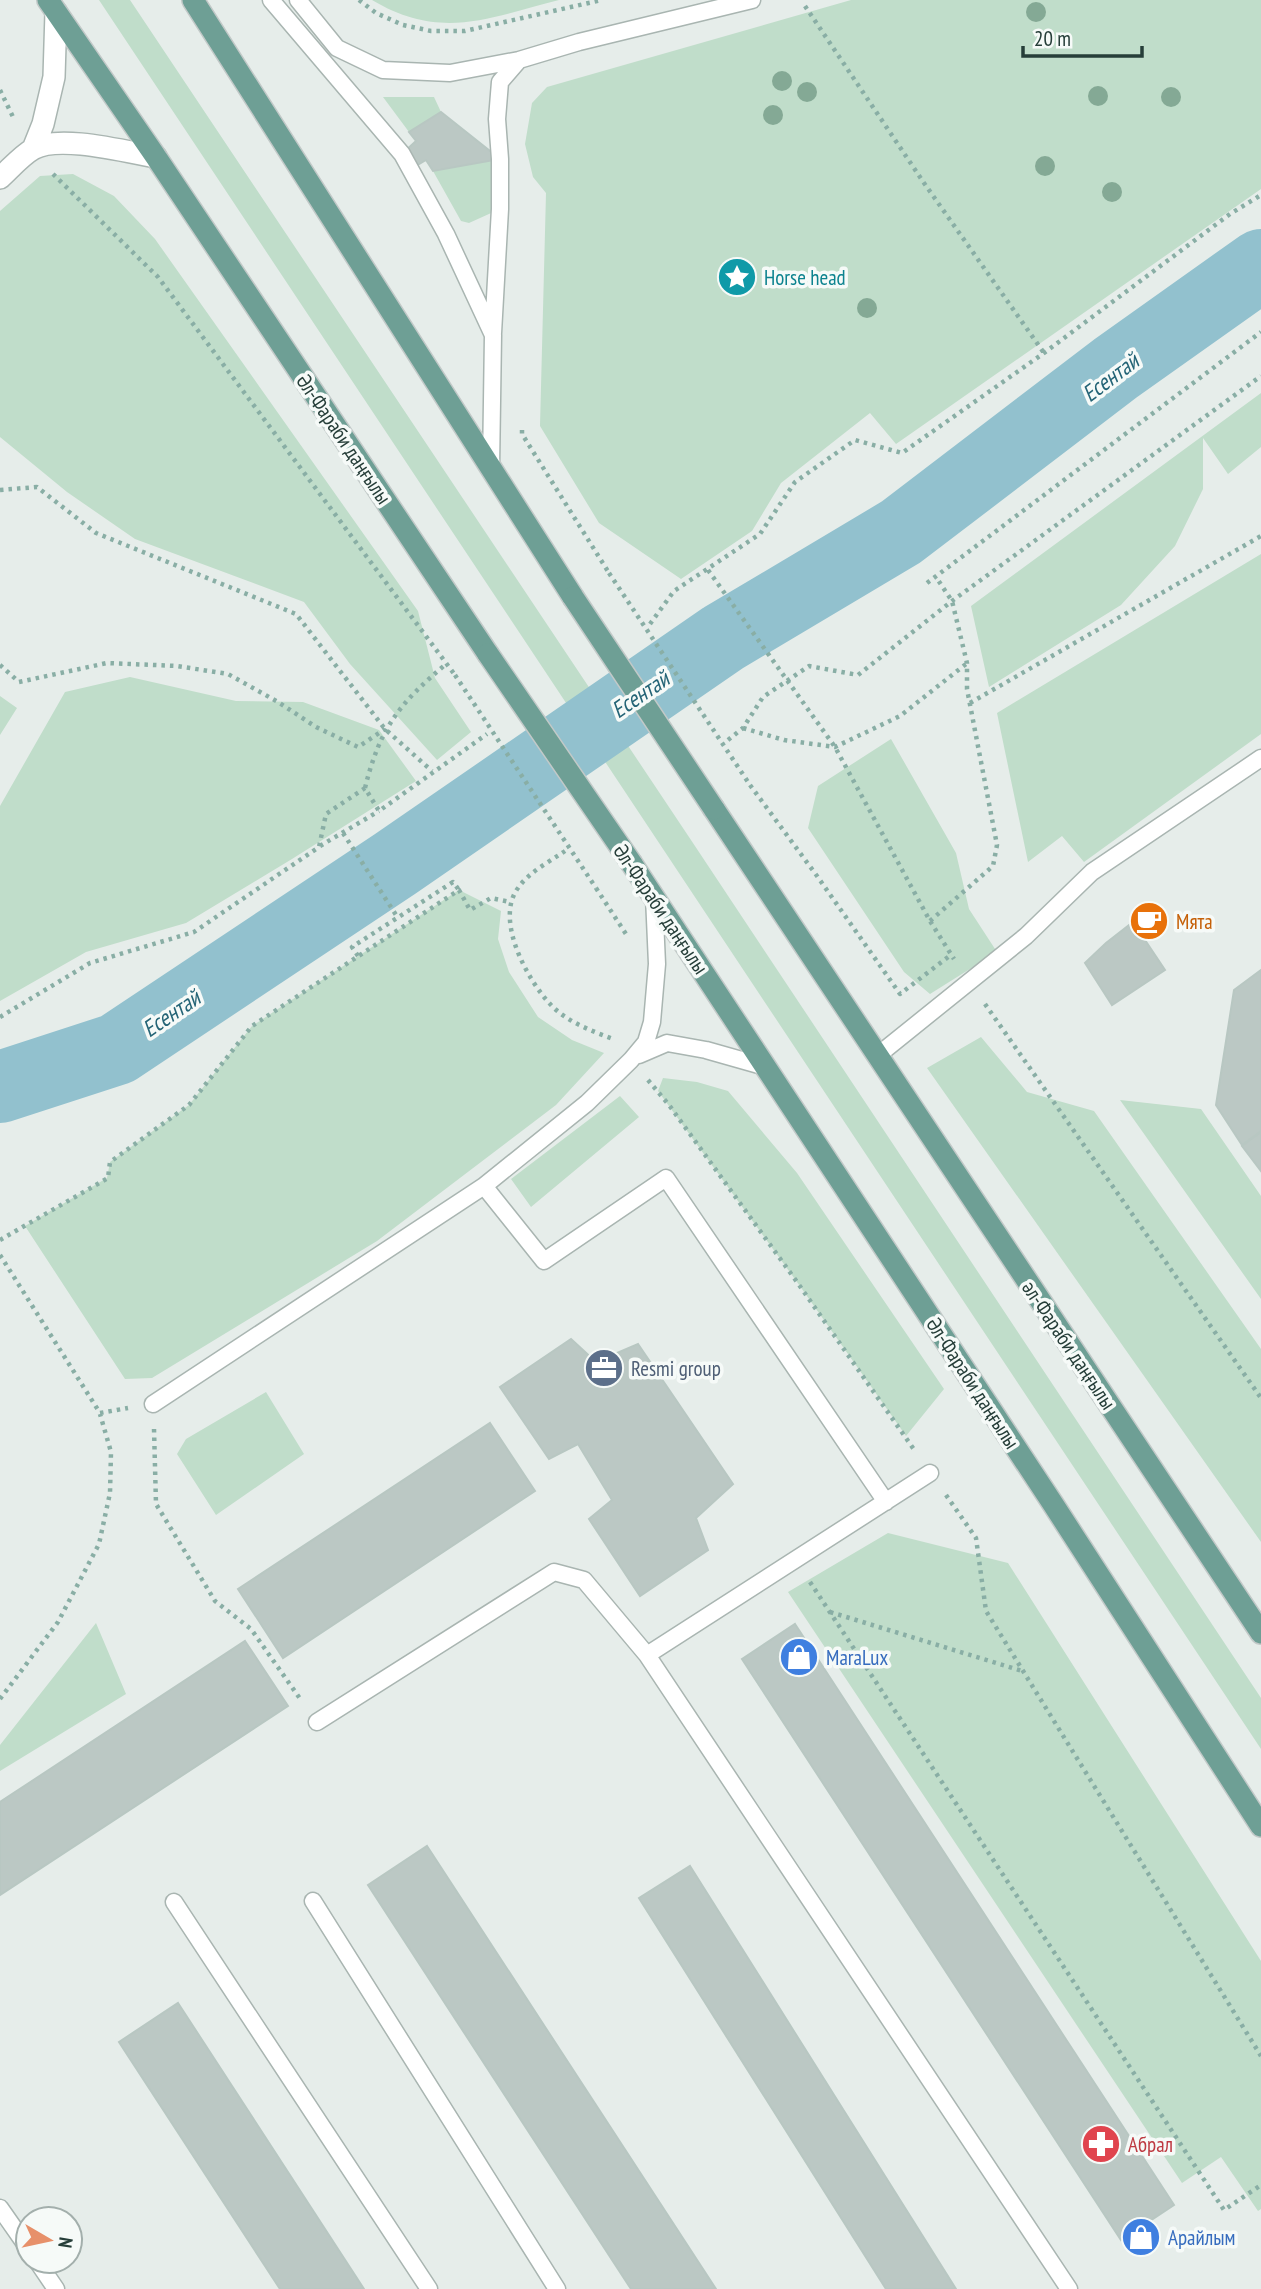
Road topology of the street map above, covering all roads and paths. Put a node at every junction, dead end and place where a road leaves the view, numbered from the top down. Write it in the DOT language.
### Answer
graph roads {
  1 [pos="193,0"];
  2 [pos="271,0"];
  3 [pos="298,0"];
  4 [pos="359,0"];
  5 [pos="602,0"];
  6 [pos="752,0"];
  7 [pos="52,6"];
  8 [pos="805,6"];
  9 [pos="330,39"];
  10 [pos="315,54"];
  11 [pos="333,58"];
  12 [pos="519,60"];
  13 [pos="383,70"];
  14 [pos="338,80"];
  15 [pos="0,90"];
  16 [pos="14,118"];
  17 [pos="39,157"];
  18 [pos="156,157"];
  19 [pos="0,178"];
  20 [pos="1261,195"];
  21 [pos="1261,332"];
  22 [pos="493,335"];
  23 [pos="1044,353"];
  24 [pos="1261,376"];
  25 [pos="523,420"];
  26 [pos="491,467"];
  27 [pos="0,490"];
  28 [pos="1261,536"];
  29 [pos="708,570"];
  30 [pos="936,577"];
  31 [pos="928,583"];
  32 [pos="953,601"];
  33 [pos="650,624"];
  34 [pos="967,663"];
  35 [pos="446,664"];
  36 [pos="0,665"];
  37 [pos="787,680"];
  38 [pos="970,703"];
  39 [pos="743,728"];
  40 [pos="385,729"];
  41 [pos="487,734"];
  42 [pos="728,740"];
  43 [pos="835,747"];
  44 [pos="1261,758"];
  45 [pos="432,771"];
  46 [pos="365,788"];
  47 [pos="379,811"];
  48 [pos="343,833"];
  49 [pos="320,847"];
  50 [pos="565,851"];
  51 [pos="459,890"];
  52 [pos="654,897"];
  53 [pos="510,902"];
  54 [pos="398,918"];
  55 [pos="930,921"];
  56 [pos="628,943"];
  57 [pos="952,954"];
  58 [pos="358,956"];
  59 [pos="969,982"];
  60 [pos="0,1017"];
  61 [pos="619,1028"];
  62 [pos="877,1056"];
  63 [pos="631,1059"];
  64 [pos="766,1067"];
  65 [pos="643,1074"];
  66 [pos="484,1186"];
  67 [pos="0,1240"];
  68 [pos="0,1255"];
  69 [pos="1261,1398"];
  70 [pos="153,1404"];
  71 [pos="100,1413"];
  72 [pos="930,1473"];
  73 [pos="886,1502"];
  74 [pos="796,1561"];
  75 [pos="829,1611"];
  76 [pos="1261,1633"];
  77 [pos="647,1655"];
  78 [pos="1024,1671"];
  79 [pos="0,1699"];
  80 [pos="317,1722"];
  81 [pos="1261,1826"];
  82 [pos="313,1901"];
  83 [pos="174,1902"];
  84 [pos="1261,2056"];
  85 [pos="1261,2185"];
  86 [pos="0,2208"];
  87 [pos="14,2228"];
  88 [pos="429,2289"];
  89 [pos="557,2289"];
  90 [pos="1069,2289"];
  1 -- 26 [label="main road"];
  2 -- 10 [label="lane"];
  3 -- 9 [label="lane"];
  4 -- 5 [label="path"];
  6 -- 12 [label="lane"];
  7 -- 17 [label="street"];
  7 -- 18 [label="main road, Әл-Фараби даңғылы"];
  8 -- 23 [label="path"];
  9 -- 11 [label="lane"];
  9 -- 13 [label="lane"];
  10 -- 11 [label="lane"];
  10 -- 14 [label="lane"];
  11 -- 13 [label="lane"];
  11 -- 14 [label="lane"];
  12 -- 13 [label="lane"];
  12 -- 22 [label="lane"];
  14 -- 22 [label="lane"];
  15 -- 16 [label="path"];
  17 -- 18 [label="street"];
  17 -- 19 [label="street"];
  17 -- 35 [label="path"];
  18 -- 52 [label="main road, Әл-Фараби даңғылы, bridge"];
  20 -- 23 [label="path"];
  21 -- 30 [label="path"];
  22 -- 26 [label="lane"];
  23 -- 29 [label="path"];
  24 -- 32 [label="path"];
  25 -- 57 [label="path, bridge"];
  26 -- 62 [label="main road, bridge"];
  27 -- 40 [label="path"];
  28 -- 38 [label="path"];
  29 -- 33 [label="path"];
  29 -- 37 [label="path"];
  30 -- 31 [label="path"];
  30 -- 32 [label="path"];
  32 -- 34 [label="path"];
  32 -- 37 [label="path"];
  34 -- 38 [label="path"];
  34 -- 43 [label="path"];
  35 -- 40 [label="path"];
  35 -- 56 [label="path, bridge"];
  36 -- 40 [label="path"];
  37 -- 39 [label="path"];
  37 -- 43 [label="path"];
  38 -- 55 [label="path"];
  39 -- 42 [label="path"];
  39 -- 43 [label="path"];
  40 -- 45 [label="path"];
  40 -- 46 [label="path"];
  41 -- 45 [label="path"];
  43 -- 55 [label="path"];
  44 -- 59 [label="lane"];
  45 -- 47 [label="path"];
  46 -- 47 [label="path"];
  46 -- 49 [label="path"];
  47 -- 48 [label="path"];
  48 -- 49 [label="path"];
  48 -- 54 [label="path"];
  49 -- 60 [label="path"];
  50 -- 53 [label="path"];
  51 -- 53 [label="path"];
  51 -- 54 [label="path"];
  51 -- 58 [label="path"];
  52 -- 63 [label="lane"];
  52 -- 64 [label="main road, Әл-Фараби даңғылы"];
  53 -- 61 [label="path"];
  54 -- 58 [label="path"];
  55 -- 57 [label="path"];
  57 -- 59 [label="path"];
  58 -- 67 [label="path"];
  59 -- 62 [label="lane"];
  59 -- 69 [label="path"];
  62 -- 76 [label="main road, әл-Фараби даңғылы"];
  63 -- 64 [label="lane"];
  63 -- 66 [label="lane"];
  64 -- 81 [label="main road, Әл-Фараби даңғылы"];
  65 -- 72 [label="path"];
  66 -- 70 [label="lane"];
  66 -- 73 [label="lane"];
  68 -- 71 [label="path"];
  70 -- 71 [label="path"];
  70 -- 80 [label="path"];
  71 -- 79 [label="path"];
  72 -- 73 [label="lane"];
  72 -- 78 [label="path"];
  73 -- 74 [label="lane"];
  74 -- 75 [label="path"];
  74 -- 77 [label="lane"];
  75 -- 78 [label="path"];
  75 -- 85 [label="path"];
  77 -- 80 [label="lane"];
  77 -- 90 [label="lane"];
  78 -- 84 [label="path"];
  82 -- 89 [label="lane"];
  83 -- 88 [label="lane"];
  86 -- 87 [label="lane"];
}
